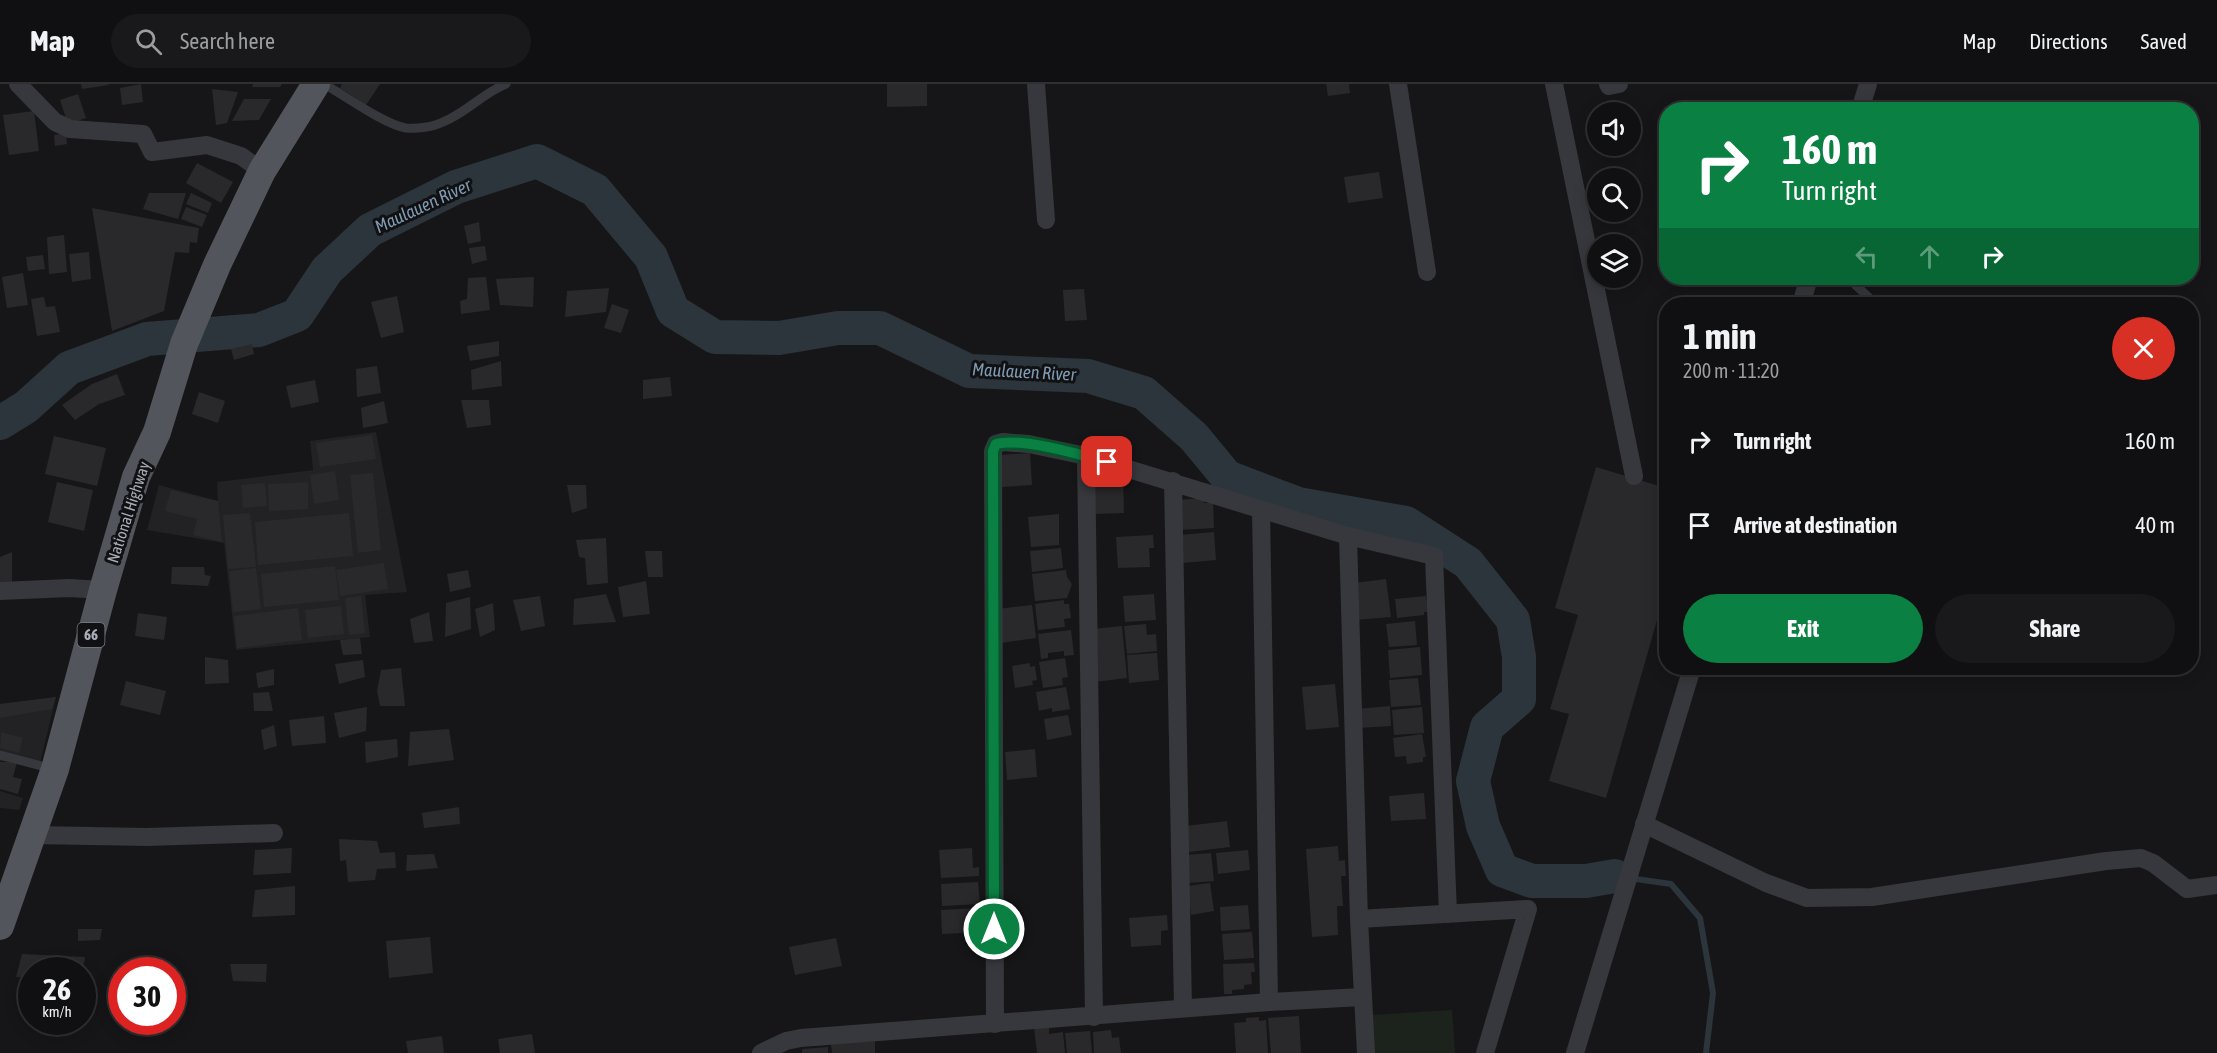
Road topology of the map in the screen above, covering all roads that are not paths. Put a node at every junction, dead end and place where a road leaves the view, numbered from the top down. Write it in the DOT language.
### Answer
graph roads {
  1 [pos="18,84"];
  2 [pos="316,84"];
  3 [pos="324,84"];
  4 [pos="506,84"];
  5 [pos="1036,84"];
  6 [pos="1398,84"];
  7 [pos="1554,84"];
  8 [pos="1608,84"];
  9 [pos="1619,84"];
  10 [pos="1868,84"];
  11 [pos="1862,102"];
  12 [pos="262,171"];
  13 [pos="1047,220"];
  14 [pos="1427,272"];
  15 [pos="1856,285"];
  16 [pos="1868,297"];
  17 [pos="1086,456"];
  18 [pos="1634,476"];
  19 [pos="1173,481"];
  20 [pos="1261,509"];
  21 [pos="1348,536"];
  22 [pos="103,590"];
  23 [pos="0,591"];
  24 [pos="1690,675"];
  25 [pos="0,755"];
  26 [pos="55,769"];
  27 [pos="1643,827"];
  28 [pos="274,833"];
  29 [pos="32,835"];
  30 [pos="2217,885"];
  31 [pos="7,889"];
  32 [pos="1448,914"];
  33 [pos="1359,919"];
  34 [pos="0,926"];
  35 [pos="1362,997"];
  36 [pos="1269,1002"];
  37 [pos="1183,1008"];
  38 [pos="1094,1017"];
  39 [pos="995,1024"];
  40 [pos="761,1053"];
  41 [pos="1366,1053"];
  42 [pos="1485,1053"];
  43 [pos="1575,1053"];
  1 -- 12 [label="street"];
  2 -- 12 [label="main road, National Highway / 66"];
  3 -- 4 [label="lane"];
  5 -- 13 [label="street"];
  6 -- 14 [label="street"];
  7 -- 18 [label="street"];
  8 -- 9 [label="street"];
  10 -- 11 [label="street"];
  12 -- 22 [label="main road, National Highway / 66"];
  15 -- 16 [label="lane"];
  17 -- 19 [label="street"];
  17 -- 38 [label="street"];
  17 -- 39 [label="street"];
  19 -- 20 [label="street"];
  19 -- 37 [label="street"];
  20 -- 21 [label="street"];
  20 -- 36 [label="street"];
  21 -- 32 [label="street"];
  21 -- 33 [label="street"];
  22 -- 23 [label="street"];
  22 -- 26 [label="main road, National Highway / 66"];
  24 -- 27 [label="street"];
  25 -- 26 [label="lane"];
  26 -- 29 [label="main road, National Highway / 66"];
  27 -- 30 [label="street"];
  27 -- 43 [label="street"];
  28 -- 29 [label="street"];
  29 -- 31 [label="main road, National Highway / 66"];
  31 -- 34 [label="main road, National Highway / 66"];
  32 -- 33 [label="street"];
  32 -- 42 [label="street"];
  33 -- 35 [label="street"];
  35 -- 36 [label="street"];
  35 -- 41 [label="street"];
  36 -- 37 [label="street"];
  37 -- 38 [label="street"];
  38 -- 39 [label="street"];
  39 -- 40 [label="street"];
}
